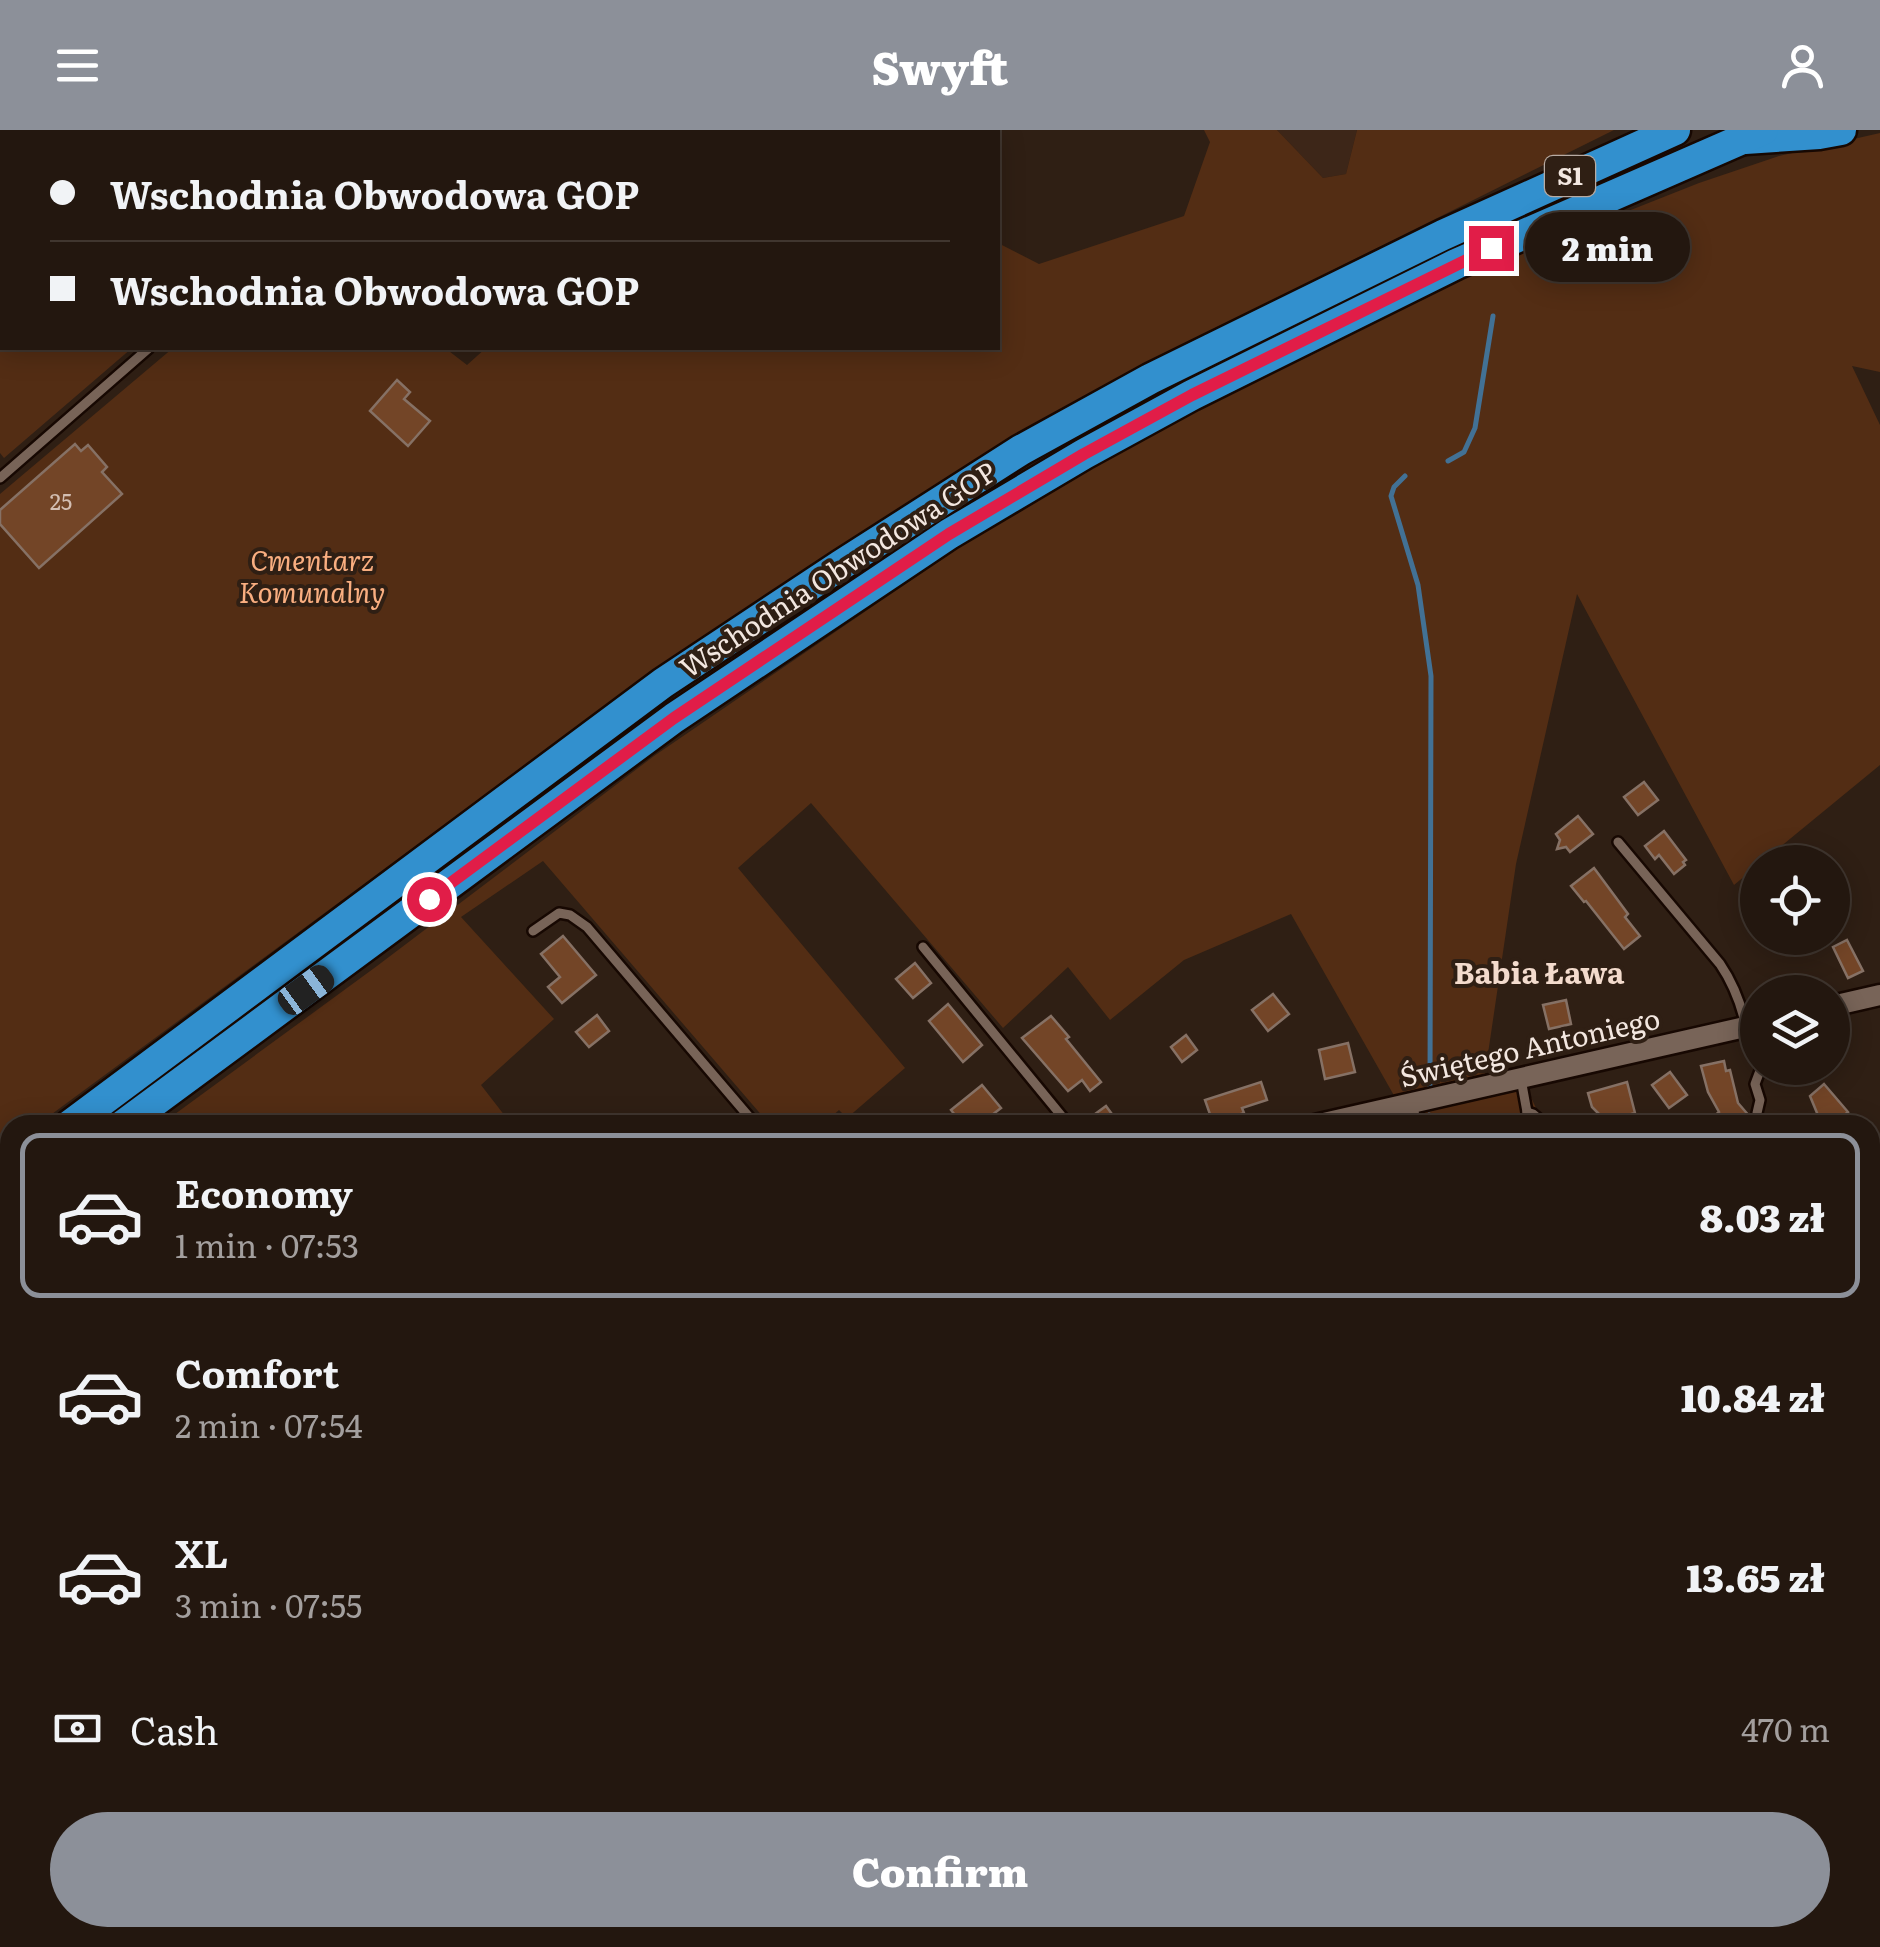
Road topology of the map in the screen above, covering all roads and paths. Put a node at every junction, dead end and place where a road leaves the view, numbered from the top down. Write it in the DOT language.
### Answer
graph roads {
  1 [pos="1841,130"];
  2 [pos="1666,133"];
  3 [pos="1750,135"];
  4 [pos="147,350"];
  5 [pos="0,478"];
  6 [pos="1618,842"];
  7 [pos="534,930"];
  8 [pos="923,947"];
  9 [pos="1880,995"];
  10 [pos="1740,999"];
  11 [pos="1850,1002"];
  12 [pos="1740,1028"];
  13 [pos="1521,1079"];
  14 [pos="1755,1085"];
  15 [pos="1413,1103"];
  16 [pos="1526,1112"];
  17 [pos="1757,1113"];
  18 [pos="83,1115"];
  19 [pos="137,1115"];
  20 [pos="747,1115"];
  21 [pos="1061,1115"];
  22 [pos="1360,1115"];
  23 [pos="1415,1115"];
  24 [pos="1534,1115"];
  1 -- 3 [label="highway, Wschodnia Obwodowa GOP"];
  2 -- 18 [label="highway, Wschodnia Obwodowa GOP / S1"];
  3 -- 19 [label="highway, Wschodnia Obwodowa GOP / S1"];
  4 -- 5 [label="lane"];
  6 -- 10 [label="lane"];
  7 -- 20 [label="lane"];
  8 -- 21 [label="lane"];
  9 -- 11 [label="street"];
  12 -- 13 [label="street, Świętego Antoniego"];
  13 -- 15 [label="street, Świętego Antoniego"];
  13 -- 16 [label="lane"];
  14 -- 17 [label="lane"];
  15 -- 22 [label="street, Świętego Antoniego"];
  15 -- 23 [label="lane"];
  16 -- 24 [label="lane"];
}
